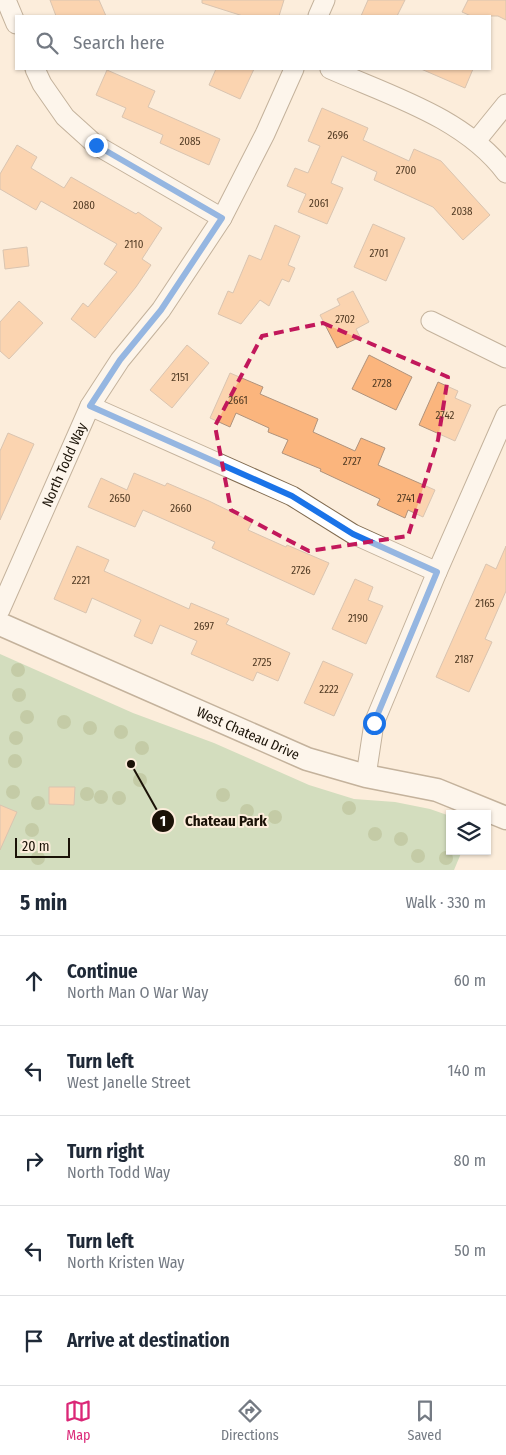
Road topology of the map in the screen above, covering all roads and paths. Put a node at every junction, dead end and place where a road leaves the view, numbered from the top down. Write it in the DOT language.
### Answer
graph roads {
  1 [pos="6,0"];
  2 [pos="325,0"];
  3 [pos="318,15"];
  4 [pos="15,22"];
  5 [pos="35,70"];
  6 [pos="294,70"];
  7 [pos="332,70"];
  8 [pos="506,104"];
  9 [pos="476,141"];
  10 [pos="506,173"];
  11 [pos="222,218"];
  12 [pos="431,321"];
  13 [pos="506,358"];
  14 [pos="90,406"];
  15 [pos="506,416"];
  16 [pos="437,572"];
  17 [pos="0,610"];
  18 [pos="0,624"];
  19 [pos="366,776"];
  20 [pos="506,818"];
  1 -- 4 [label="street"];
  2 -- 3 [label="street"];
  5 -- 11 [label="street"];
  6 -- 11 [label="street, North Todd Way"];
  7 -- 9 [label="street"];
  8 -- 9 [label="street"];
  9 -- 10 [label="street"];
  11 -- 14 [label="street, North Todd Way"];
  12 -- 13 [label="street"];
  14 -- 16 [label="street"];
  14 -- 17 [label="street, North Todd Way"];
  15 -- 16 [label="street"];
  16 -- 19 [label="street"];
  18 -- 19 [label="street, West Chateau Drive"];
  19 -- 20 [label="street, West Chateau Drive"];
}
